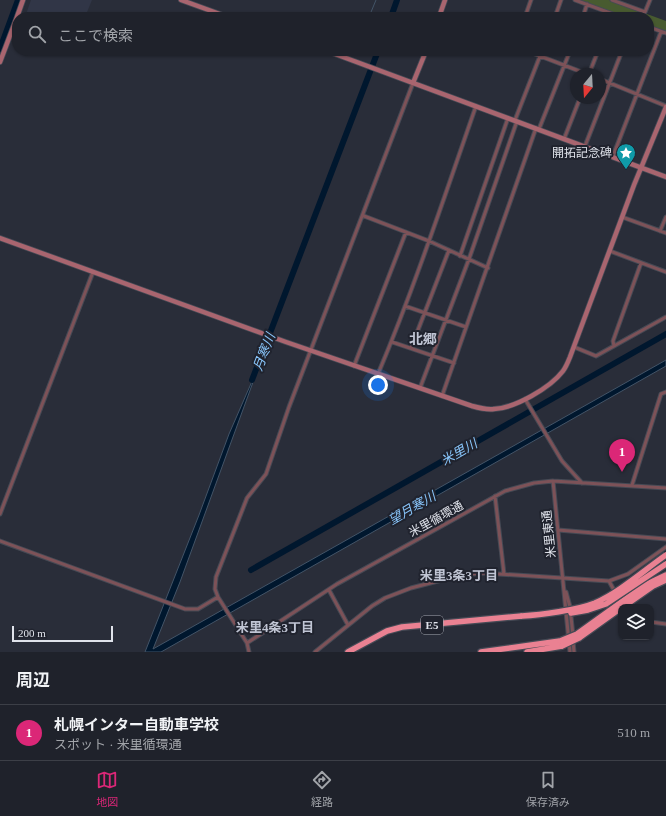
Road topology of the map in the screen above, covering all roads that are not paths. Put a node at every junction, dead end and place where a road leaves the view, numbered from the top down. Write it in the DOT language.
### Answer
graph roads {
  1 [pos="24,0"];
  2 [pos="180,0"];
  3 [pos="445,0"];
  4 [pos="531,0"];
  5 [pos="561,0"];
  6 [pos="575,0"];
  7 [pos="612,0"];
  8 [pos="630,0"];
  9 [pos="650,0"];
  10 [pos="588,4"];
  11 [pos="627,6"];
  12 [pos="19,12"];
  13 [pos="214,12"];
  14 [pos="441,12"];
  15 [pos="527,12"];
  16 [pos="557,12"];
  17 [pos="585,12"];
  18 [pos="605,12"];
  19 [pos="666,27"];
  20 [pos="654,29"];
  21 [pos="12,30"];
  22 [pos="664,33"];
  23 [pos="340,56"];
  24 [pos="424,56"];
  25 [pos="540,56"];
  26 [pos="568,56"];
  27 [pos="596,56"];
  28 [pos="620,56"];
  29 [pos="654,56"];
  30 [pos="654,56"];
  31 [pos="0,62"];
  32 [pos="564,65"];
  33 [pos="572,68"];
  34 [pos="591,68"];
  35 [pos="606,81"];
  36 [pos="413,83"];
  37 [pos="610,83"];
  38 [pos="637,94"];
  39 [pos="578,104"];
  40 [pos="476,106"];
  41 [pos="666,106"];
  42 [pos="508,118"];
  43 [pos="516,121"];
  44 [pos="537,129"];
  45 [pos="564,139"];
  46 [pos="585,146"];
  47 [pos="613,156"];
  48 [pos="642,167"];
  49 [pos="666,176"];
  50 [pos="364,216"];
  51 [pos="622,217"];
  52 [pos="666,217"];
  53 [pos="660,231"];
  54 [pos="406,232"];
  55 [pos="666,233"];
  56 [pos="0,238"];
  57 [pos="429,240"];
  58 [pos="449,250"];
  59 [pos="610,251"];
  60 [pos="460,256"];
  61 [pos="468,259"];
  62 [pos="641,263"];
  63 [pos="488,268"];
  64 [pos="93,272"];
  65 [pos="666,272"];
  66 [pos="405,306"];
  67 [pos="425,312"];
  68 [pos="666,317"];
  69 [pos="446,320"];
  70 [pos="466,327"];
  71 [pos="392,342"];
  72 [pos="614,346"];
  73 [pos="574,347"];
  74 [pos="411,348"];
  75 [pos="311,351"];
  76 [pos="431,356"];
  77 [pos="454,363"];
  78 [pos="354,366"];
  79 [pos="378,374"];
  80 [pos="420,388"];
  81 [pos="666,392"];
  82 [pos="442,396"];
  83 [pos="525,399"];
  84 [pos="553,481"];
  85 [pos="582,482"];
  86 [pos="632,486"];
  87 [pos="666,488"];
  88 [pos="495,496"];
  89 [pos="0,514"];
  90 [pos="558,530"];
  91 [pos="666,539"];
  92 [pos="0,541"];
  93 [pos="666,547"];
  94 [pos="666,555"];
  95 [pos="666,564"];
  96 [pos="504,574"];
  97 [pos="666,575"];
  98 [pos="563,578"];
  99 [pos="666,580"];
  100 [pos="609,581"];
  101 [pos="564,584"];
  102 [pos="329,590"];
  103 [pos="218,597"];
  104 [pos="621,600"];
  105 [pos="628,604"];
  106 [pos="618,611"];
  107 [pos="524,616"];
  108 [pos="654,622"];
  109 [pos="666,624"];
  110 [pos="348,625"];
  111 [pos="578,636"];
  112 [pos="247,643"];
  113 [pos="561,644"];
  114 [pos="249,652"];
  115 [pos="315,652"];
  116 [pos="348,652"];
  117 [pos="481,652"];
  118 [pos="527,652"];
  119 [pos="570,652"];
  120 [pos="574,652"];
  1 -- 12 [label="street"];
  2 -- 13 [label="street"];
  3 -- 14 [label="street"];
  4 -- 15 [label="street"];
  5 -- 16 [label="street"];
  6 -- 10 [label="street"];
  7 -- 11 [label="street"];
  8 -- 11 [label="street"];
  9 -- 11 [label="street"];
  10 -- 17 [label="street"];
  10 -- 18 [label="street"];
  19 -- 22 [label="street"];
  20 -- 22 [label="street"];
  21 -- 31 [label="street"];
  22 -- 29 [label="street"];
  23 -- 36 [label="street"];
  24 -- 36 [label="street"];
  25 -- 32 [label="street"];
  25 -- 43 [label="street"];
  26 -- 32 [label="street"];
  27 -- 34 [label="street"];
  28 -- 37 [label="street"];
  30 -- 38 [label="street"];
  32 -- 33 [label="street"];
  32 -- 44 [label="street"];
  35 -- 37 [label="street"];
  36 -- 40 [label="street"];
  36 -- 50 [label="street"];
  37 -- 38 [label="street"];
  37 -- 46 [label="street"];
  38 -- 41 [label="street"];
  38 -- 47 [label="street"];
  39 -- 45 [label="street"];
  40 -- 42 [label="street"];
  40 -- 57 [label="street"];
  41 -- 48 [label="street"];
  42 -- 43 [label="street"];
  42 -- 60 [label="street"];
  43 -- 44 [label="street"];
  43 -- 61 [label="street"];
  44 -- 45 [label="street"];
  44 -- 63 [label="street"];
  45 -- 46 [label="street"];
  46 -- 47 [label="street"];
  47 -- 48 [label="street"];
  48 -- 49 [label="street"];
  48 -- 51 [label="street"];
  50 -- 54 [label="street"];
  50 -- 75 [label="street"];
  51 -- 53 [label="street"];
  51 -- 59 [label="street"];
  52 -- 53 [label="street"];
  53 -- 55 [label="street"];
  54 -- 57 [label="street"];
  54 -- 78 [label="street"];
  56 -- 64 [label="street"];
  57 -- 58 [label="street"];
  57 -- 66 [label="street"];
  58 -- 60 [label="street"];
  58 -- 67 [label="street"];
  59 -- 62 [label="street"];
  59 -- 73 [label="street"];
  60 -- 61 [label="street"];
  61 -- 63 [label="street"];
  61 -- 69 [label="street"];
  62 -- 65 [label="street"];
  62 -- 72 [label="street"];
  63 -- 70 [label="street"];
  64 -- 75 [label="street"];
  64 -- 89 [label="street"];
  66 -- 67 [label="street"];
  66 -- 71 [label="street"];
  67 -- 69 [label="street"];
  67 -- 74 [label="street"];
  68 -- 72 [label="street"];
  69 -- 70 [label="street"];
  69 -- 76 [label="street"];
  70 -- 77 [label="street"];
  71 -- 74 [label="street"];
  71 -- 79 [label="street"];
  72 -- 73 [label="street"];
  73 -- 83 [label="street"];
  74 -- 76 [label="street"];
  75 -- 78 [label="street"];
  75 -- 103 [label="street"];
  76 -- 77 [label="street"];
  76 -- 80 [label="street"];
  77 -- 82 [label="street"];
  78 -- 79 [label="street"];
  79 -- 80 [label="street"];
  80 -- 82 [label="street"];
  81 -- 86 [label="street"];
  82 -- 83 [label="street"];
  83 -- 85 [label="street"];
  84 -- 85 [label="street, 米里循環通"];
  84 -- 88 [label="street, 米里循環通"];
  84 -- 90 [label="street, 米里東通"];
  85 -- 86 [label="street, 米里循環通"];
  86 -- 87 [label="street, 米里循環通"];
  88 -- 96 [label="street"];
  88 -- 102 [label="street, 米里循環通"];
  90 -- 91 [label="street"];
  90 -- 98 [label="street, 米里東通"];
  92 -- 103 [label="street"];
  93 -- 100 [label="street"];
  94 -- 107 [label="highway, E5, bridge"];
  95 -- 107 [label="highway, bridge"];
  96 -- 98 [label="street"];
  96 -- 110 [label="street"];
  97 -- 111 [label="highway"];
  98 -- 100 [label="street"];
  98 -- 101 [label="street, 米里東通"];
  99 -- 105 [label="highway"];
  100 -- 104 [label="street"];
  101 -- 119 [label="street, 米里東通"];
  101 -- 120 [label="street, 米里東通"];
  102 -- 110 [label="street"];
  102 -- 112 [label="street, 米里循環通"];
  103 -- 112 [label="street"];
  106 -- 111 [label="highway"];
  107 -- 116 [label="highway, E5"];
  108 -- 109 [label="street"];
  110 -- 115 [label="street"];
  111 -- 113 [label="highway, bridge"];
  112 -- 114 [label="street"];
  113 -- 117 [label="highway"];
  113 -- 118 [label="highway"];
}
